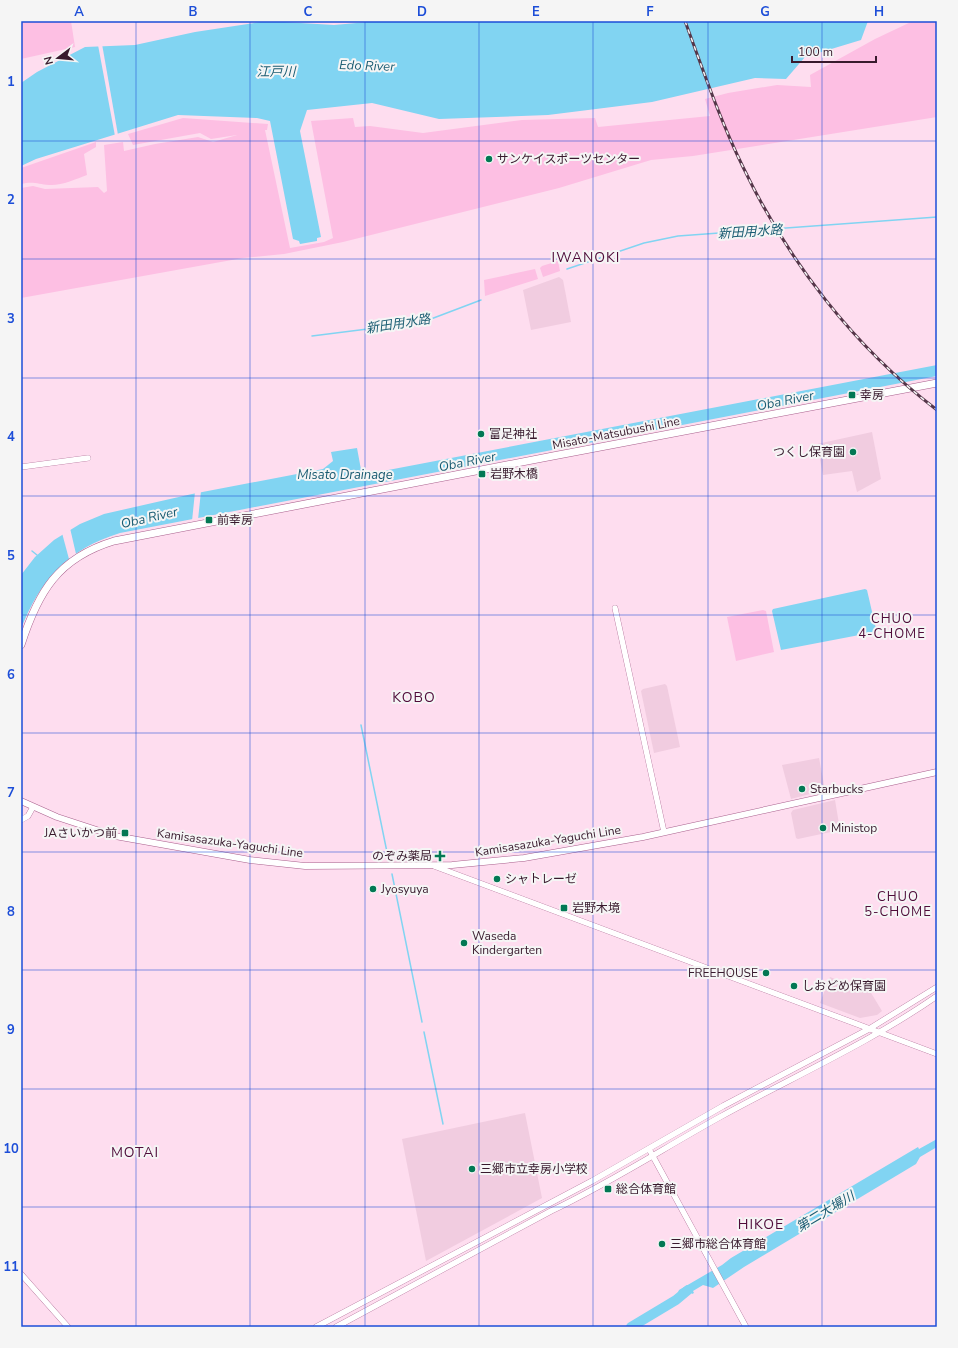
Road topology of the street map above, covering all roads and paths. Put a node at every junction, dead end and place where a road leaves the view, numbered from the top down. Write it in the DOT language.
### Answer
graph roads {
  1 [pos="937,383"];
  2 [pos="88,458"];
  3 [pos="21,467"];
  4 [pos="615,608"];
  5 [pos="21,645"];
  6 [pos="937,772"];
  7 [pos="21,801"];
  8 [pos="33,807"];
  9 [pos="21,820"];
  10 [pos="664,832"];
  11 [pos="434,866"];
  12 [pos="937,987"];
  13 [pos="937,996"];
  14 [pos="869,1029"];
  15 [pos="879,1032"];
  16 [pos="937,1054"];
  17 [pos="649,1148"];
  18 [pos="653,1156"];
  19 [pos="21,1274"];
  20 [pos="68,1327"];
  21 [pos="316,1327"];
  22 [pos="336,1327"];
  23 [pos="746,1327"];
  1 -- 5 [label="main road, Misato-Matsubushi Line"];
  2 -- 3 [label="street"];
  4 -- 10 [label="street"];
  6 -- 10 [label="main road, Kamisasazuka-Yaguchi Line"];
  7 -- 8 [label="main road, Kamisasazuka-Yaguchi Line"];
  8 -- 9 [label="street"];
  8 -- 11 [label="main road, Kamisasazuka-Yaguchi Line"];
  10 -- 11 [label="main road, Kamisasazuka-Yaguchi Line"];
  11 -- 14 [label="street"];
  12 -- 14 [label="street"];
  13 -- 15 [label="street"];
  14 -- 15 [label="street"];
  14 -- 17 [label="street"];
  15 -- 16 [label="street"];
  15 -- 18 [label="street"];
  17 -- 18 [label="street"];
  17 -- 21 [label="street"];
  18 -- 22 [label="street"];
  18 -- 23 [label="street"];
  19 -- 20 [label="street"];
}
